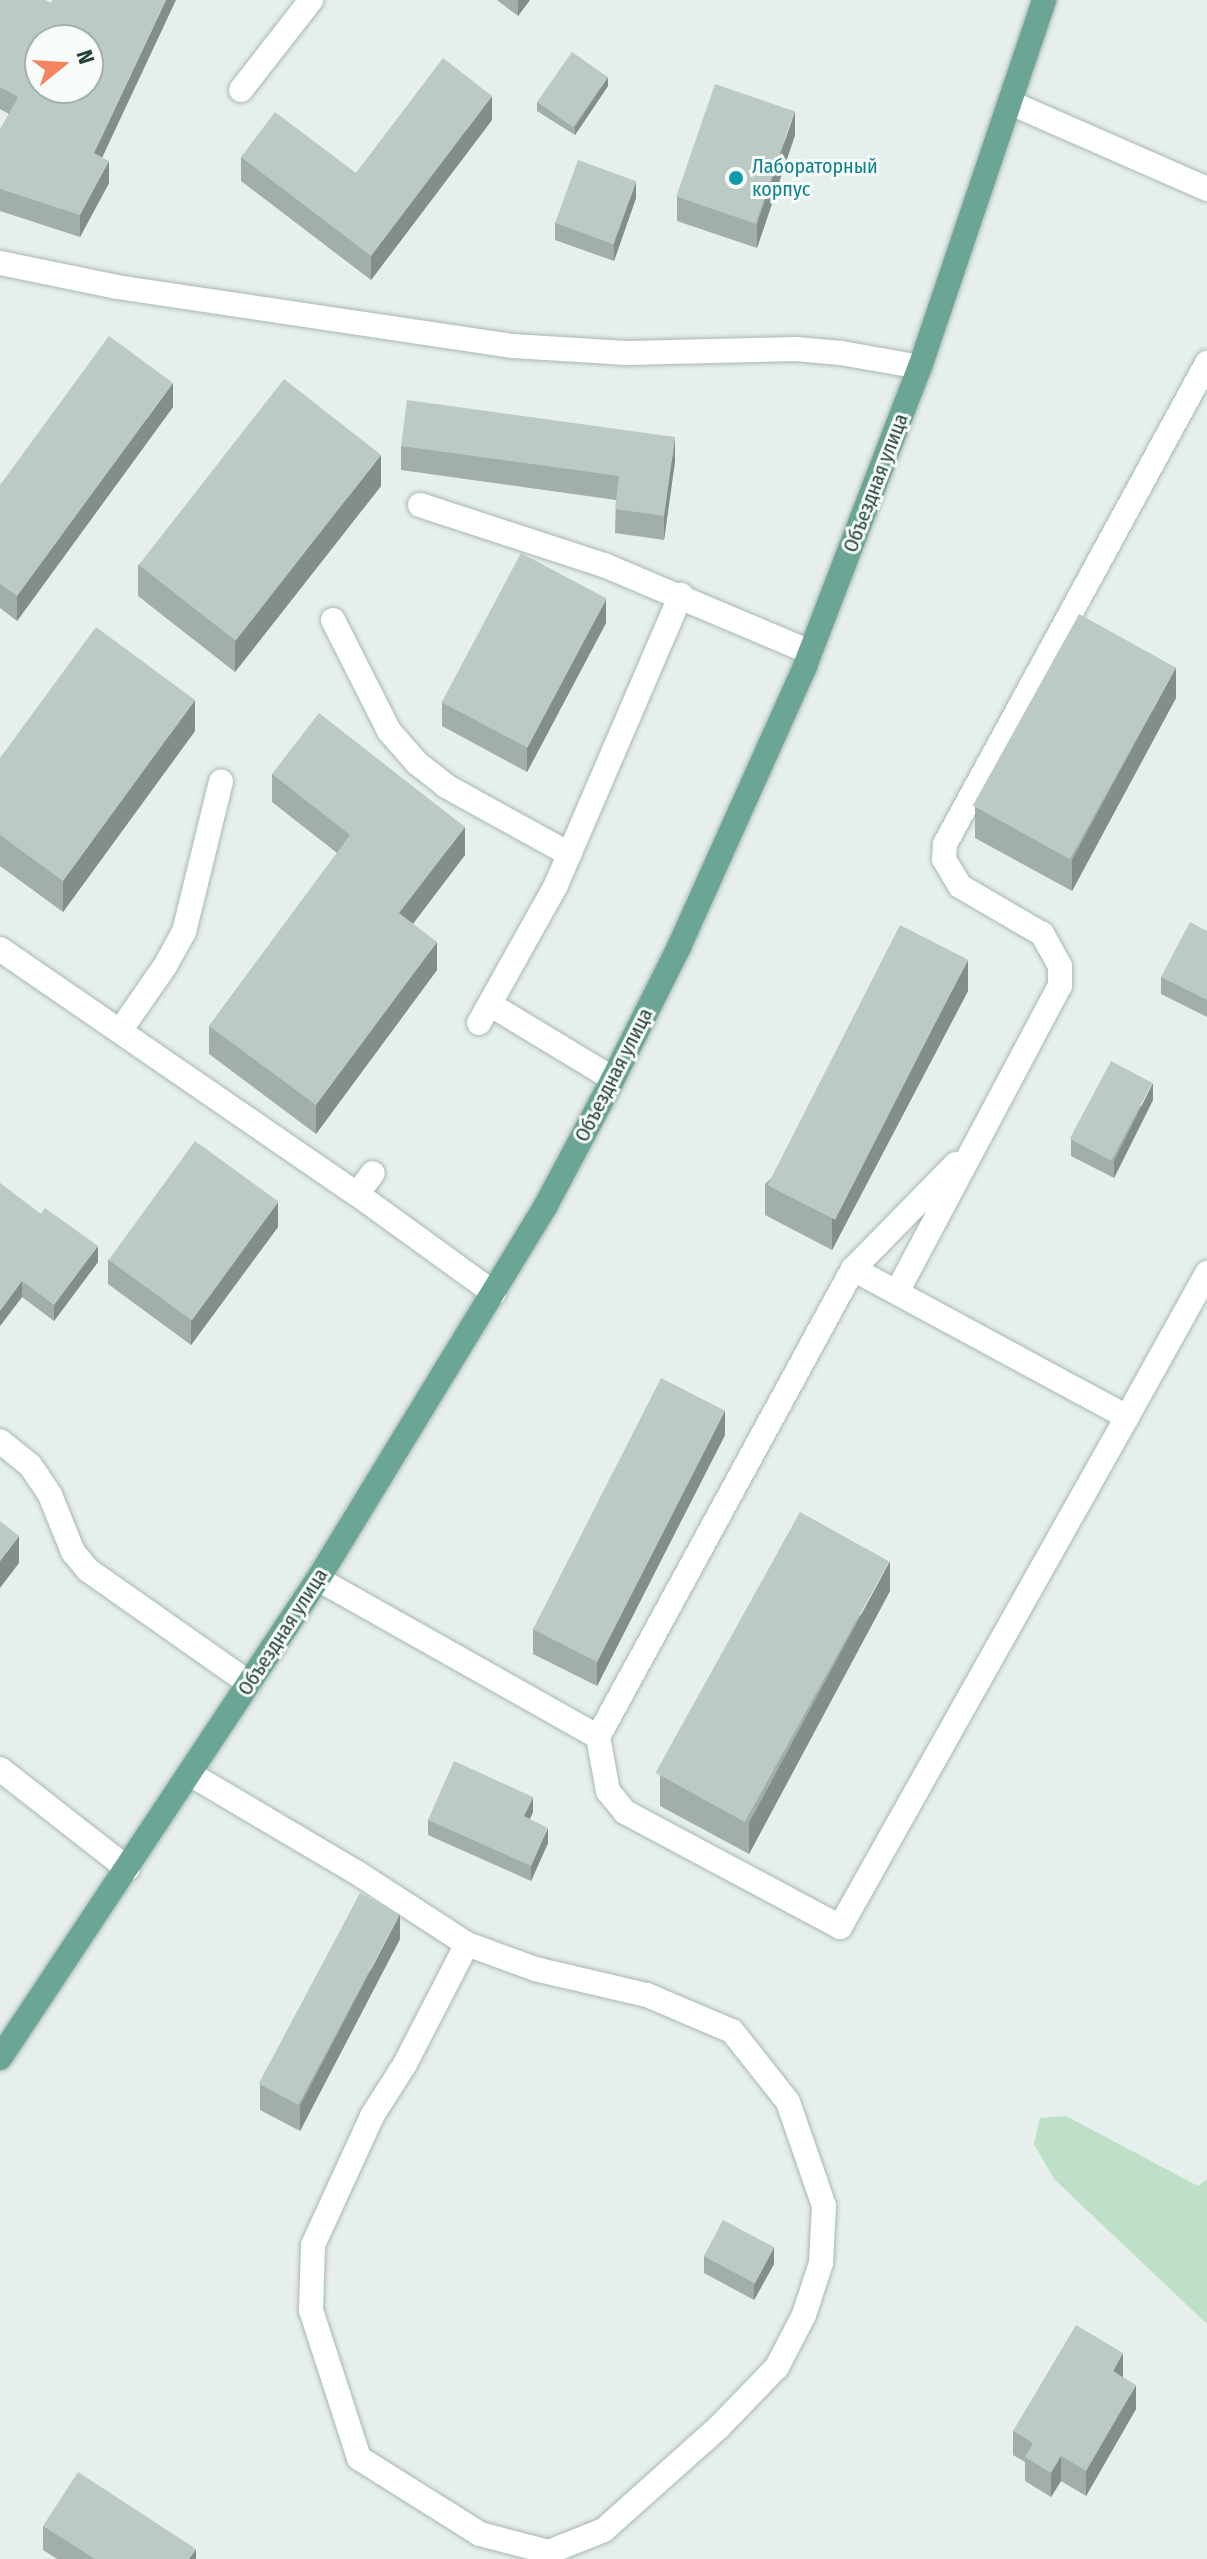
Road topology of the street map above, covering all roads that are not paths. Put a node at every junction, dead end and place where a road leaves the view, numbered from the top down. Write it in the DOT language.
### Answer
graph roads {
  1 [pos="311,0"];
  2 [pos="1044,0"];
  3 [pos="241,90"];
  4 [pos="1011,103"];
  5 [pos="1207,189"];
  6 [pos="0,263"];
  7 [pos="1207,363"];
  8 [pos="920,367"];
  9 [pos="420,505"];
  10 [pos="681,595"];
  11 [pos="333,620"];
  12 [pos="810,652"];
  13 [pos="221,781"];
  14 [pos="569,854"];
  15 [pos="0,949"];
  16 [pos="120,1031"];
  17 [pos="613,1079"];
  18 [pos="977,1143"];
  19 [pos="373,1173"];
  20 [pos="357,1194"];
  21 [pos="853,1269"];
  22 [pos="1207,1273"];
  23 [pos="897,1292"];
  24 [pos="494,1293"];
  25 [pos="1127,1417"];
  26 [pos="0,1441"];
  27 [pos="318,1579"];
  28 [pos="249,1683"];
  29 [pos="598,1737"];
  30 [pos="0,1769"];
  31 [pos="190,1774"];
  32 [pos="128,1869"];
  33 [pos="467,1944"];
  34 [pos="3,2045"];
  1 -- 3 [label="street"];
  2 -- 4 [label="main road, Объездная улица"];
  4 -- 5 [label="street"];
  4 -- 8 [label="main road, Объездная улица"];
  6 -- 8 [label="street"];
  7 -- 18 [label="street"];
  8 -- 12 [label="main road, Объездная улица"];
  9 -- 10 [label="street"];
  10 -- 12 [label="street"];
  10 -- 14 [label="street"];
  11 -- 14 [label="street"];
  12 -- 17 [label="main road, Объездная улица"];
  13 -- 16 [label="street"];
  14 -- 17 [label="street"];
  15 -- 16 [label="street"];
  16 -- 20 [label="street"];
  17 -- 24 [label="main road, Объездная улица"];
  18 -- 21 [label="street"];
  18 -- 23 [label="street"];
  19 -- 20 [label="street"];
  20 -- 24 [label="street"];
  21 -- 23 [label="street"];
  21 -- 29 [label="street"];
  22 -- 25 [label="street"];
  23 -- 25 [label="street"];
  24 -- 27 [label="main road, Объездная улица"];
  25 -- 29 [label="street"];
  26 -- 28 [label="street"];
  27 -- 28 [label="main road, Объездная улица"];
  27 -- 29 [label="street"];
  28 -- 31 [label="main road, Объездная улица"];
  30 -- 32 [label="street"];
  31 -- 32 [label="main road, Объездная улица"];
  31 -- 33 [label="street"];
  32 -- 34 [label="main road, Объездная улица"];
  33 -- 33 [label="street"];
}
